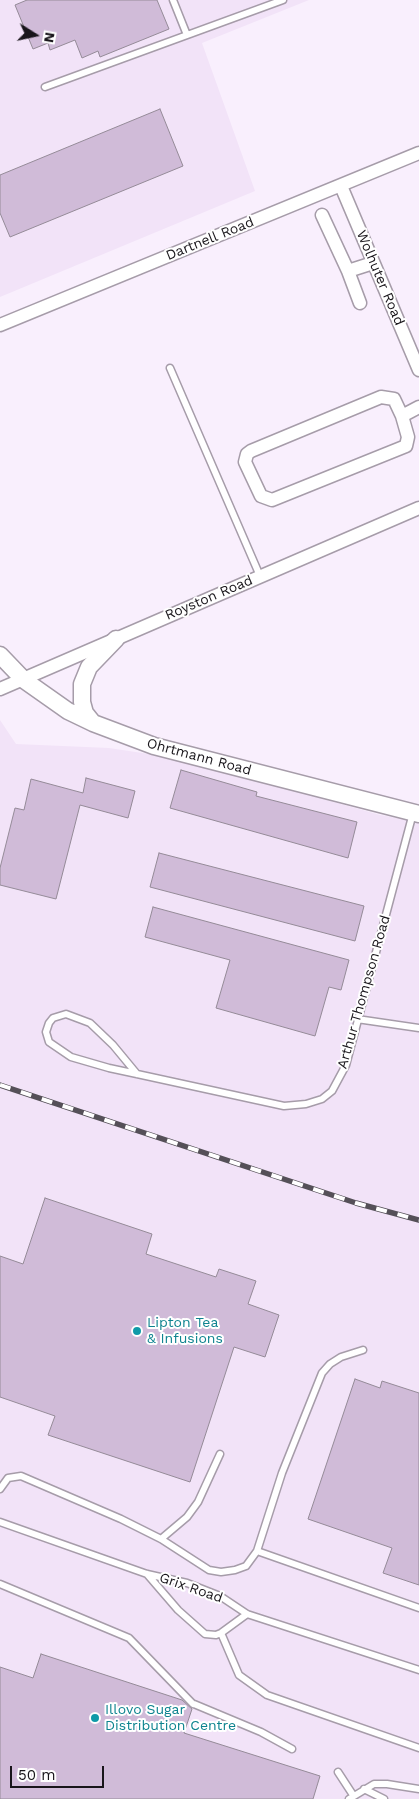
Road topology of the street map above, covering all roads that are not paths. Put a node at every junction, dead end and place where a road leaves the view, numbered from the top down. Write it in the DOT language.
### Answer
graph roads {
  1 [pos="173,0"];
  2 [pos="283,0"];
  3 [pos="187,35"];
  4 [pos="45,87"];
  5 [pos="419,153"];
  6 [pos="341,186"];
  7 [pos="322,214"];
  8 [pos="373,263"];
  9 [pos="348,271"];
  10 [pos="360,304"];
  11 [pos="0,325"];
  12 [pos="417,357"];
  13 [pos="170,368"];
  14 [pos="419,370"];
  15 [pos="419,408"];
  16 [pos="402,416"];
  17 [pos="419,508"];
  18 [pos="260,576"];
  19 [pos="116,639"];
  20 [pos="0,655"];
  21 [pos="24,680"];
  22 [pos="0,688"];
  23 [pos="93,723"];
  24 [pos="416,814"];
  25 [pos="357,1019"];
  26 [pos="419,1028"];
  27 [pos="137,1074"];
  28 [pos="363,1350"];
  29 [pos="220,1454"];
  30 [pos="0,1489"];
  31 [pos="0,1522"];
  32 [pos="161,1539"];
  33 [pos="257,1551"];
  34 [pos="147,1574"];
  35 [pos="0,1584"];
  36 [pos="419,1608"];
  37 [pos="247,1614"];
  38 [pos="221,1633"];
  39 [pos="419,1670"];
  40 [pos="419,1748"];
  41 [pos="292,1749"];
  42 [pos="338,1772"];
  43 [pos="364,1789"];
  44 [pos="419,1789"];
  45 [pos="351,1797"];
  46 [pos="384,1799"];
  1 -- 3 [label="lane"];
  2 -- 3 [label="lane"];
  3 -- 4 [label="lane"];
  5 -- 6 [label="street, Dartnell Road"];
  6 -- 8 [label="street, Wolhuter Road"];
  6 -- 11 [label="street, Dartnell Road"];
  7 -- 9 [label="street"];
  8 -- 9 [label="street"];
  8 -- 12 [label="street, Wolhuter Road"];
  9 -- 10 [label="street"];
  12 -- 14 [label="street, Wolhuter Road"];
  13 -- 18 [label="lane"];
  15 -- 16 [label="street"];
  16 -- 16 [label="street"];
  17 -- 18 [label="street, Royston Road"];
  18 -- 19 [label="street, Royston Road"];
  19 -- 21 [label="street, Royston Road"];
  19 -- 23 [label="main road"];
  20 -- 21 [label="main road, Ohrtmann Road"];
  21 -- 22 [label="street, Royston Road"];
  21 -- 23 [label="main road, Ohrtmann Road"];
  23 -- 24 [label="main road, Ohrtmann Road"];
  24 -- 25 [label="lane, Arthur Thompson Road"];
  25 -- 26 [label="lane"];
  25 -- 27 [label="lane, Arthur Thompson Road"];
  27 -- 27 [label="lane, Arthur Thompson Road"];
  28 -- 33 [label="lane"];
  29 -- 32 [label="lane"];
  30 -- 32 [label="lane"];
  31 -- 34 [label="lane, Grix Road"];
  32 -- 33 [label="lane"];
  33 -- 36 [label="lane"];
  34 -- 37 [label="lane, Grix Road"];
  34 -- 38 [label="lane, Grix Road"];
  35 -- 41 [label="lane"];
  37 -- 38 [label="lane"];
  37 -- 39 [label="lane, Grix Road"];
  38 -- 40 [label="lane"];
  42 -- 45 [label="lane"];
  43 -- 44 [label="lane"];
  43 -- 45 [label="lane"];
  43 -- 46 [label="lane"];
}
